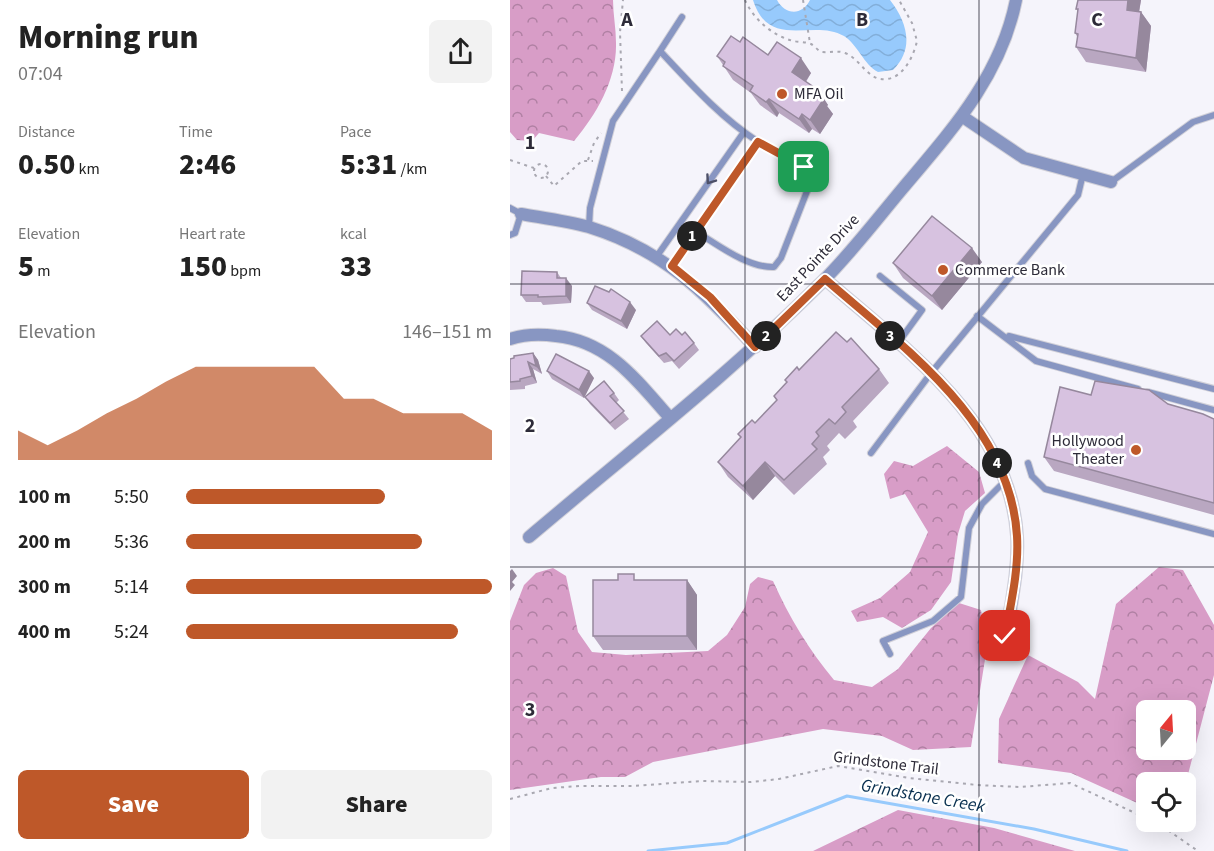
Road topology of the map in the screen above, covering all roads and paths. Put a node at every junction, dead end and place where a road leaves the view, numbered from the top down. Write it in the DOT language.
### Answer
graph roads {
  1 [pos="623,0"];
  2 [pos="745,0"];
  3 [pos="899,0"];
  4 [pos="1016,0"];
  5 [pos="803,2"];
  6 [pos="681,17"];
  7 [pos="810,43"];
  8 [pos="660,51"];
  9 [pos="621,94"];
  10 [pos="1214,115"];
  11 [pos="963,117"];
  12 [pos="603,126"];
  13 [pos="744,132"];
  14 [pos="758,142"];
  15 [pos="510,160"];
  16 [pos="588,160"];
  17 [pos="602,163"];
  18 [pos="534,168"];
  19 [pos="1083,174"];
  20 [pos="546,176"];
  21 [pos="1111,182"];
  22 [pos="514,213"];
  23 [pos="589,227"];
  24 [pos="695,231"];
  25 [pos="510,236"];
  26 [pos="657,256"];
  27 [pos="672,266"];
  28 [pos="880,276"];
  29 [pos="825,279"];
  30 [pos="977,316"];
  31 [pos="1005,335"];
  32 [pos="510,339"];
  33 [pos="898,343"];
  34 [pos="755,347"];
  35 [pos="931,373"];
  36 [pos="1214,389"];
  37 [pos="1214,410"];
  38 [pos="670,418"];
  39 [pos="871,453"];
  40 [pos="1028,463"];
  41 [pos="1005,481"];
  42 [pos="1214,534"];
  43 [pos="529,537"];
  44 [pos="1005,636"];
  45 [pos="890,654"];
  46 [pos="510,799"];
  47 [pos="1136,813"];
  48 [pos="1170,832"];
  49 [pos="1198,851"];
  1 -- 9 [label="path"];
  2 -- 7 [label="path"];
  3 -- 7 [label="path"];
  4 -- 11 [label="street, East Pointe Drive"];
  5 -- 7 [label="path"];
  6 -- 8 [label="lane"];
  8 -- 13 [label="lane"];
  8 -- 17 [label="lane"];
  10 -- 21 [label="lane"];
  11 -- 19 [label="street"];
  11 -- 29 [label="street, East Pointe Drive"];
  12 -- 16 [label="path"];
  13 -- 14 [label="lane"];
  13 -- 26 [label="lane, one-way"];
  14 -- 24 [label="lane"];
  14 -- 24 [label="lane"];
  15 -- 18 [label="path"];
  16 -- 17 [label="path"];
  16 -- 20 [label="path"];
  17 -- 23 [label="lane"];
  18 -- 20 [label="path"];
  18 -- 20 [label="path"];
  19 -- 21 [label="street"];
  19 -- 30 [label="lane"];
  22 -- 23 [label="street"];
  22 -- 25 [label="lane"];
  23 -- 26 [label="street"];
  24 -- 27 [label="lane"];
  26 -- 27 [label="street"];
  27 -- 34 [label="street"];
  28 -- 33 [label="lane"];
  29 -- 33 [label="street"];
  29 -- 34 [label="street, East Pointe Drive"];
  30 -- 31 [label="lane"];
  30 -- 35 [label="lane"];
  31 -- 36 [label="lane"];
  31 -- 37 [label="lane"];
  32 -- 38 [label="street"];
  33 -- 35 [label="street"];
  34 -- 38 [label="street, East Pointe Drive"];
  35 -- 39 [label="lane"];
  35 -- 41 [label="street"];
  38 -- 43 [label="street, East Pointe Drive"];
  40 -- 42 [label="lane"];
  41 -- 44 [label="street"];
  41 -- 45 [label="lane"];
  46 -- 47 [label="path, Grindstone Trail"];
  48 -- 49 [label="path"];
}
